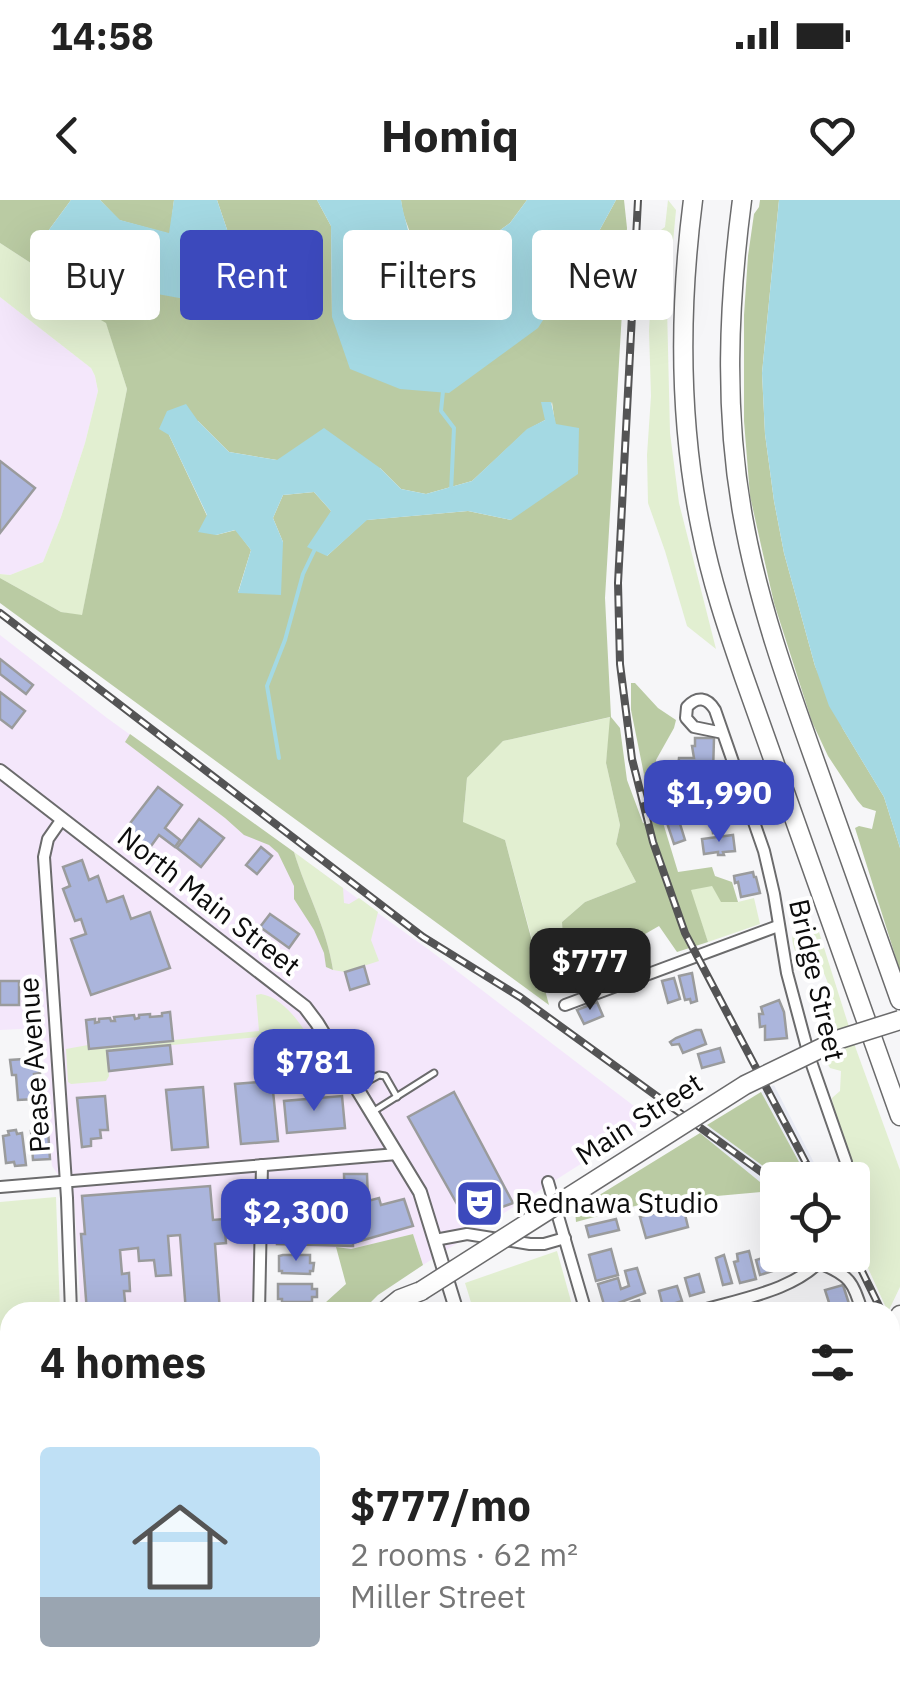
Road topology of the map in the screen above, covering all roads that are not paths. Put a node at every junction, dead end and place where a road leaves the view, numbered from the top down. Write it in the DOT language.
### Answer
graph roads {
  1 [pos="693,201"];
  2 [pos="742,202"];
  3 [pos="723,733"];
  4 [pos="0,772"];
  5 [pos="62,819"];
  6 [pos="778,926"];
  7 [pos="900,1000"];
  8 [pos="565,1005"];
  9 [pos="900,1020"];
  10 [pos="434,1072"];
  11 [pos="356,1088"];
  12 [pos="397,1097"];
  13 [pos="372,1112"];
  14 [pos="900,1116"];
  15 [pos="398,1154"];
  16 [pos="846,1162"];
  17 [pos="262,1165"];
  18 [pos="64,1181"];
  19 [pos="548,1182"];
  20 [pos="0,1187"];
  21 [pos="564,1238"];
  22 [pos="435,1240"];
  23 [pos="811,1272"];
  24 [pos="842,1272"];
  25 [pos="421,1292"];
  26 [pos="71,1302"];
  27 [pos="260,1302"];
  28 [pos="396,1302"];
  29 [pos="412,1302"];
  30 [pos="454,1302"];
  31 [pos="583,1302"];
  32 [pos="727,1302"];
  33 [pos="858,1302"];
  1 -- 14 [label="highway"];
  2 -- 7 [label="highway"];
  3 -- 6 [label="street, Bridge Street"];
  4 -- 5 [label="street, North Main Street"];
  5 -- 11 [label="street, North Main Street"];
  5 -- 18 [label="street, Pease Avenue"];
  6 -- 8 [label="street"];
  6 -- 16 [label="street, Bridge Street"];
  9 -- 25 [label="highway, Main Street, bridge"];
  10 -- 12 [label="lane"];
  11 -- 12 [label="lane"];
  11 -- 13 [label="street, North Main Street"];
  12 -- 13 [label="lane"];
  13 -- 15 [label="street, North Main Street"];
  15 -- 17 [label="street"];
  15 -- 22 [label="street, North Main Street"];
  17 -- 18 [label="street"];
  17 -- 27 [label="street"];
  18 -- 20 [label="street"];
  18 -- 26 [label="street, Pease Avenue"];
  19 -- 21 [label="street"];
  21 -- 22 [label="street"];
  21 -- 31 [label="street"];
  22 -- 30 [label="street, North Main Street"];
  23 -- 32 [label="street"];
  24 -- 33 [label="street"];
  25 -- 28 [label="highway, Main Street"];
  25 -- 29 [label="highway, Main Street"];
}
